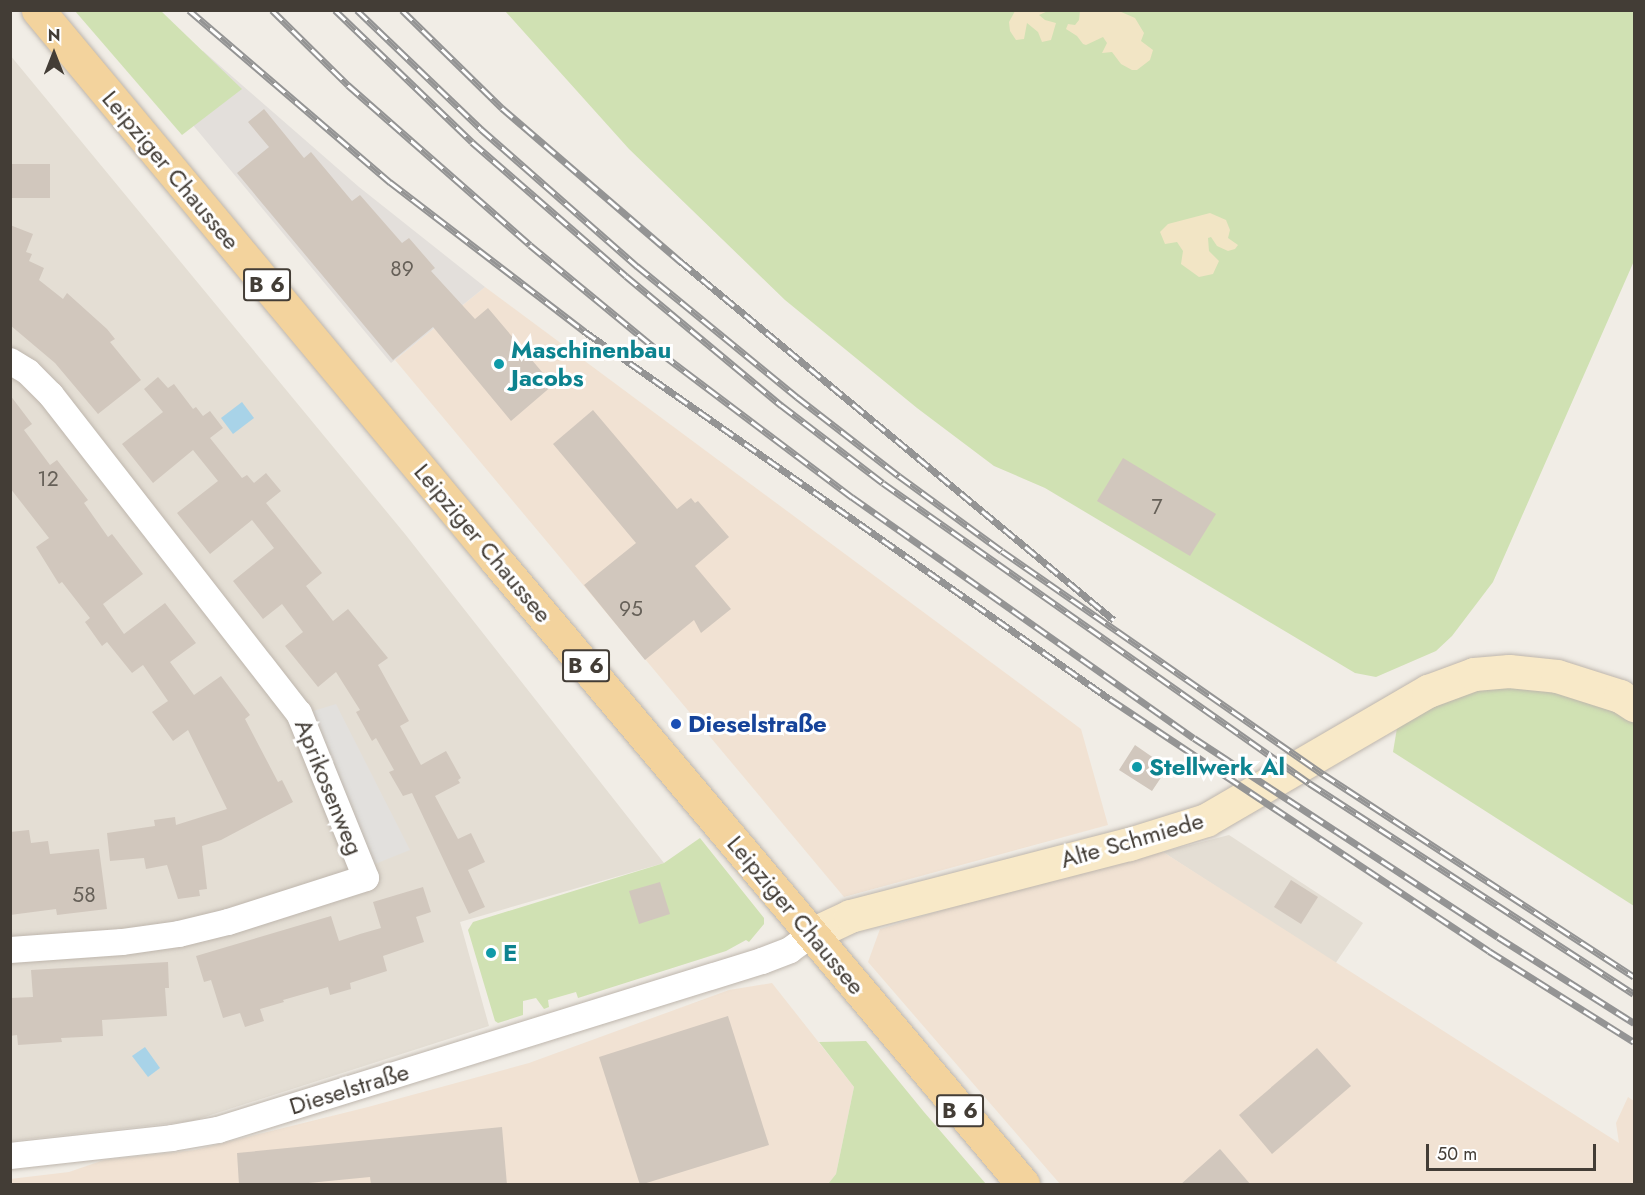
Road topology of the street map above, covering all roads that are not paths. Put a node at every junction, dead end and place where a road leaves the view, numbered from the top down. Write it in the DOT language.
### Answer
graph roads {
  1 [pos="38,10"];
  2 [pos="10,361"];
  3 [pos="1635,705"];
  4 [pos="812,934"];
  5 [pos="10,950"];
  6 [pos="10,1156"];
  7 [pos="1023,1185"];
  1 -- 4 [label="main road, Leipziger Chaussee / B 6"];
  2 -- 5 [label="street, Aprikosenweg"];
  3 -- 4 [label="street, Alte Schmiede"];
  4 -- 6 [label="street, Dieselstraße"];
  4 -- 7 [label="main road, Leipziger Chaussee / B 6"];
}
